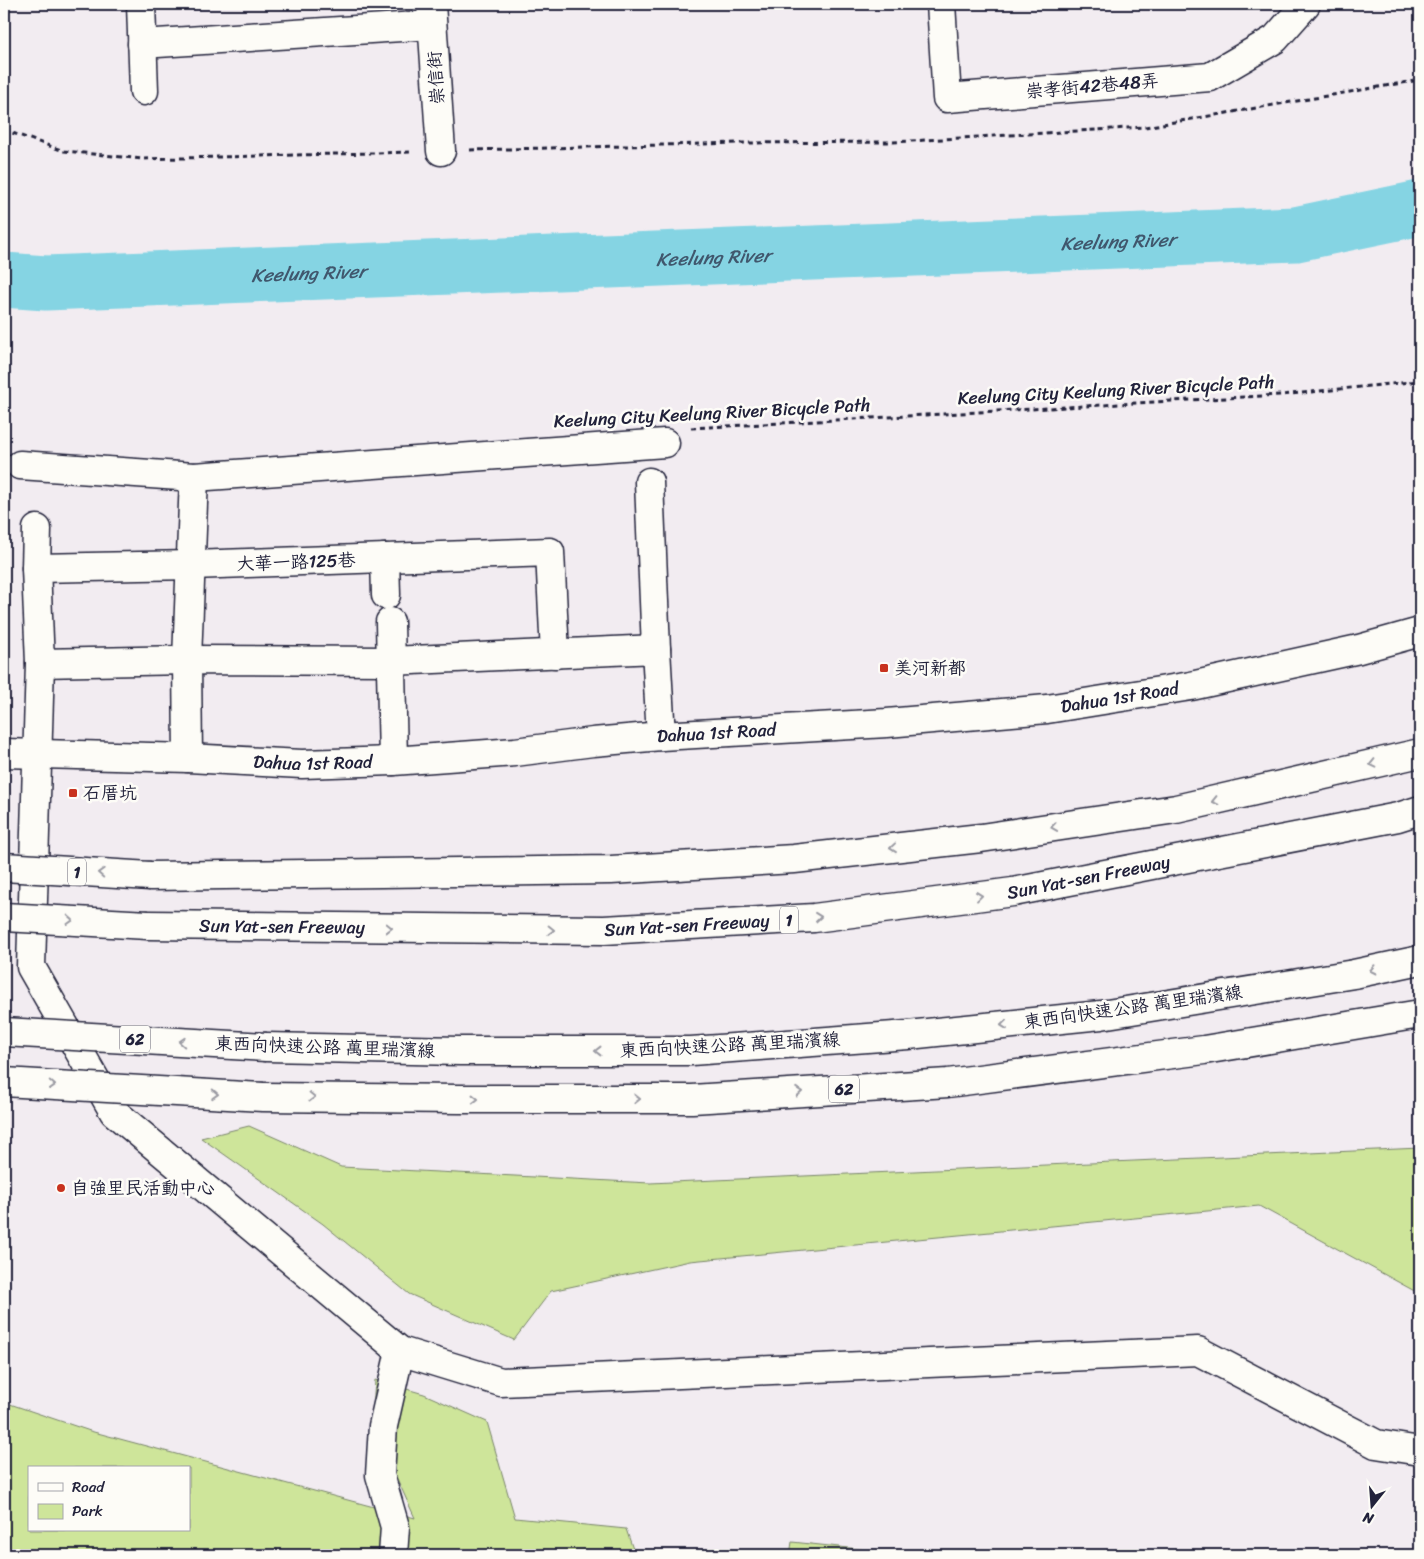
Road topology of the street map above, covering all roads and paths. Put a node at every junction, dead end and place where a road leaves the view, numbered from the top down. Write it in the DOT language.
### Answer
graph roads {
  1 [pos="141,4"];
  2 [pos="941,4"];
  3 [pos="1306,4"];
  4 [pos="432,14"];
  5 [pos="142,44"];
  6 [pos="1420,80"];
  7 [pos="144,91"];
  8 [pos="4,130"];
  9 [pos="441,151"];
  10 [pos="1420,381"];
  11 [pos="674,436"];
  12 [pos="20,465"];
  13 [pos="194,477"];
  14 [pos="649,482"];
  15 [pos="37,529"];
  16 [pos="385,558"];
  17 [pos="192,566"];
  18 [pos="36,568"];
  19 [pos="386,595"];
  20 [pos="390,622"];
  21 [pos="1420,632"];
  22 [pos="656,649"];
  23 [pos="555,654"];
  24 [pos="187,660"];
  25 [pos="391,661"];
  26 [pos="40,663"];
  27 [pos="661,736"];
  28 [pos="1420,752"];
  29 [pos="4,753"];
  30 [pos="38,754"];
  31 [pos="188,758"];
  32 [pos="393,761"];
  33 [pos="1420,810"];
  34 [pos="4,867"];
  35 [pos="4,917"];
  36 [pos="1420,960"];
  37 [pos="1420,1014"];
  38 [pos="4,1032"];
  39 [pos="4,1082"];
  40 [pos="400,1351"];
  41 [pos="1420,1451"];
  42 [pos="393,1555"];
  1 -- 5 [label="main road"];
  2 -- 3 [label="main road, 崇孝街42巷48弄"];
  4 -- 5 [label="main road"];
  4 -- 9 [label="main road, 崇信街"];
  5 -- 7 [label="main road"];
  6 -- 9 [label="path"];
  8 -- 9 [label="path"];
  10 -- 11 [label="path, Keelung City Keelung River Bicycle Path"];
  11 -- 13 [label="main road"];
  12 -- 13 [label="main road"];
  13 -- 17 [label="main road"];
  14 -- 22 [label="main road"];
  15 -- 18 [label="main road"];
  16 -- 17 [label="main road, 大華一路125巷"];
  16 -- 19 [label="main road"];
  16 -- 23 [label="main road, 大華一路125巷"];
  17 -- 18 [label="main road, 大華一路125巷"];
  17 -- 24 [label="main road"];
  18 -- 26 [label="main road"];
  20 -- 25 [label="main road"];
  21 -- 27 [label="main road, Dahua 1st Road"];
  22 -- 23 [label="main road"];
  22 -- 27 [label="main road"];
  23 -- 25 [label="main road"];
  24 -- 25 [label="main road"];
  24 -- 26 [label="main road"];
  24 -- 31 [label="main road"];
  25 -- 32 [label="main road"];
  26 -- 30 [label="main road"];
  27 -- 32 [label="main road, Dahua 1st Road"];
  28 -- 34 [label="main road, 1, one-way, bridge"];
  29 -- 30 [label="main road, Dahua 1st Road"];
  30 -- 31 [label="main road, Dahua 1st Road"];
  30 -- 40 [label="main road"];
  31 -- 32 [label="main road, Dahua 1st Road"];
  35 -- 33 [label="main road, Sun Yat-sen Freeway / 1, one-way, bridge"];
  36 -- 38 [label="main road, 東西向快速公路 萬里瑞濱線 / 62, one-way, bridge"];
  39 -- 37 [label="main road, 62, one-way, bridge"];
  40 -- 41 [label="main road"];
  40 -- 42 [label="main road"];
}
